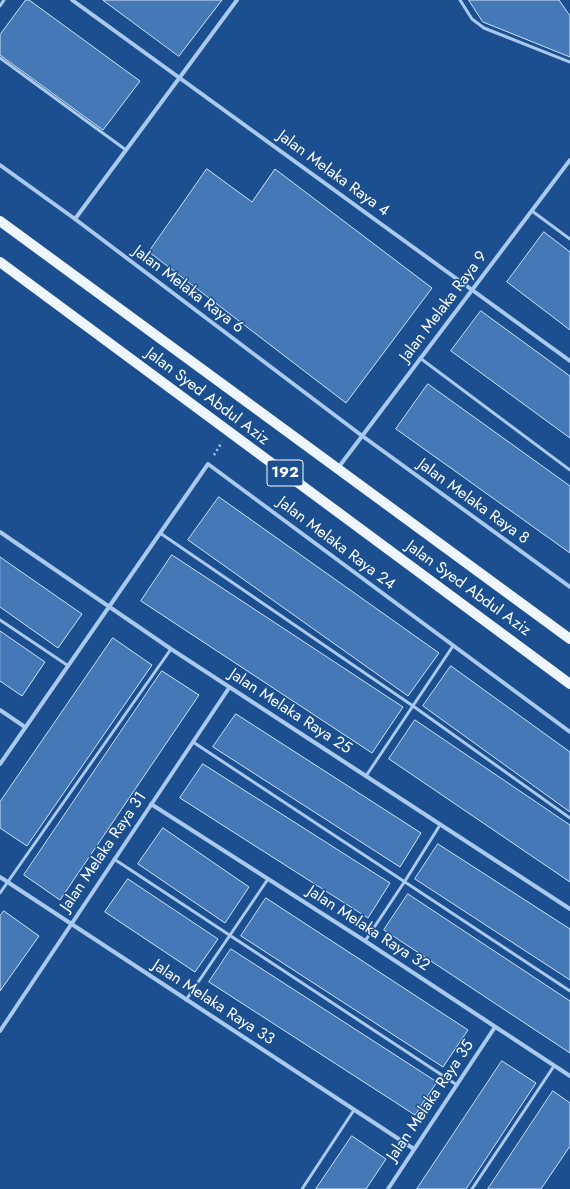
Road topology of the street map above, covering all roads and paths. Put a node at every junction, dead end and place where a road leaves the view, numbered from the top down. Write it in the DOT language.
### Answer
graph roads {
  1 [pos="4,0"];
  2 [pos="72,0"];
  3 [pos="237,0"];
  4 [pos="459,0"];
  5 [pos="0,6"];
  6 [pos="0,58"];
  7 [pos="570,62"];
  8 [pos="180,78"];
  9 [pos="126,150"];
  10 [pos="570,160"];
  11 [pos="0,165"];
  12 [pos="532,211"];
  13 [pos="75,220"];
  14 [pos="0,221"];
  15 [pos="570,239"];
  16 [pos="0,262"];
  17 [pos="472,290"];
  18 [pos="420,358"];
  19 [pos="570,361"];
  20 [pos="229,432"];
  21 [pos="361,435"];
  22 [pos="208,464"];
  23 [pos="337,468"];
  24 [pos="570,470"];
  25 [pos="0,532"];
  26 [pos="160,533"];
  27 [pos="570,587"];
  28 [pos="108,606"];
  29 [pos="0,620"];
  30 [pos="570,639"];
  31 [pos="453,646"];
  32 [pos="171,649"];
  33 [pos="67,665"];
  34 [pos="570,684"];
  35 [pos="229,688"];
  36 [pos="413,706"];
  37 [pos="0,710"];
  38 [pos="25,727"];
  39 [pos="570,732"];
  40 [pos="193,742"];
  41 [pos="0,764"];
  42 [pos="366,776"];
  43 [pos="151,804"];
  44 [pos="570,818"];
  45 [pos="440,825"];
  46 [pos="114,858"];
  47 [pos="0,877"];
  48 [pos="268,879"];
  49 [pos="405,881"];
  50 [pos="8,882"];
  51 [pos="0,894"];
  52 [pos="570,909"];
  53 [pos="71,924"];
  54 [pos="231,935"];
  55 [pos="365,941"];
  56 [pos="570,991"];
  57 [pos="186,1000"];
  58 [pos="495,1027"];
  59 [pos="0,1031"];
  60 [pos="554,1066"];
  61 [pos="570,1076"];
  62 [pos="457,1085"];
  63 [pos="354,1110"];
  64 [pos="414,1149"];
  65 [pos="302,1189"];
  66 [pos="388,1189"];
  67 [pos="472,1189"];
  1 -- 5 [label="lane"];
  2 -- 8 [label="street, Jalan Melaka Raya 4"];
  3 -- 8 [label="street"];
  4 -- 7 [label="lane"];
  6 -- 9 [label="lane"];
  8 -- 9 [label="street"];
  8 -- 17 [label="street, Jalan Melaka Raya 4"];
  9 -- 13 [label="street"];
  10 -- 12 [label="street, Jalan Melaka Raya 9"];
  11 -- 13 [label="street, Jalan Melaka Raya 6"];
  12 -- 15 [label="lane"];
  12 -- 17 [label="street, Jalan Melaka Raya 9"];
  13 -- 21 [label="street, Jalan Melaka Raya 6"];
  14 -- 23 [label="main road, Jalan Syed Abdul Aziz / 192"];
  16 -- 20 [label="main road, Jalan Syed Abdul Aziz / 192"];
  17 -- 18 [label="street, Jalan Melaka Raya 9"];
  17 -- 19 [label="street, Jalan Melaka Raya 4"];
  18 -- 21 [label="street, Jalan Melaka Raya 9"];
  18 -- 24 [label="lane"];
  20 -- 22 [label="path"];
  20 -- 34 [label="main road, Jalan Syed Abdul Aziz / 192"];
  21 -- 23 [label="street, Jalan Melaka Raya 9"];
  21 -- 27 [label="street, Jalan Melaka Raya 8"];
  22 -- 26 [label="street"];
  22 -- 31 [label="street, Jalan Melaka Raya 24"];
  23 -- 30 [label="main road, Jalan Syed Abdul Aziz / 192"];
  25 -- 28 [label="street, Jalan Melaka Raya 25"];
  26 -- 28 [label="street"];
  26 -- 36 [label="lane"];
  28 -- 32 [label="street, Jalan Melaka Raya 25"];
  28 -- 33 [label="street"];
  29 -- 33 [label="lane"];
  31 -- 36 [label="lane"];
  31 -- 39 [label="street, Jalan Melaka Raya 24"];
  32 -- 35 [label="street, Jalan Melaka Raya 25"];
  32 -- 50 [label="lane"];
  33 -- 38 [label="street"];
  35 -- 40 [label="street, Jalan Melaka Raya 31"];
  35 -- 42 [label="street, Jalan Melaka Raya 25"];
  36 -- 42 [label="lane"];
  36 -- 44 [label="lane"];
  37 -- 38 [label="street"];
  38 -- 41 [label="street"];
  40 -- 43 [label="street, Jalan Melaka Raya 31"];
  40 -- 49 [label="lane"];
  42 -- 45 [label="street, Jalan Melaka Raya 25"];
  43 -- 46 [label="street, Jalan Melaka Raya 31"];
  43 -- 48 [label="street, Jalan Melaka Raya 32"];
  45 -- 49 [label="lane"];
  45 -- 52 [label="street, Jalan Melaka Raya 25"];
  46 -- 53 [label="street, Jalan Melaka Raya 31"];
  46 -- 54 [label="lane"];
  47 -- 50 [label="street, Jalan Melaka Raya 33"];
  48 -- 54 [label="lane"];
  48 -- 55 [label="street, Jalan Melaka Raya 32"];
  49 -- 55 [label="lane"];
  49 -- 56 [label="lane"];
  50 -- 51 [label="lane"];
  50 -- 53 [label="street, Jalan Melaka Raya 33"];
  53 -- 57 [label="street, Jalan Melaka Raya 33"];
  53 -- 59 [label="street, Jalan Melaka Raya 31"];
  54 -- 57 [label="lane"];
  54 -- 62 [label="lane"];
  55 -- 58 [label="street, Jalan Melaka Raya 32"];
  57 -- 63 [label="street, Jalan Melaka Raya 33"];
  58 -- 60 [label="street, Jalan Melaka Raya 32"];
  58 -- 62 [label="street, Jalan Melaka Raya 35"];
  60 -- 61 [label="street, Jalan Melaka Raya 32"];
  60 -- 67 [label="lane"];
  62 -- 64 [label="street, Jalan Melaka Raya 35"];
  63 -- 64 [label="street, Jalan Melaka Raya 33"];
  63 -- 65 [label="lane"];
  64 -- 66 [label="street, Jalan Melaka Raya 35"];
}
